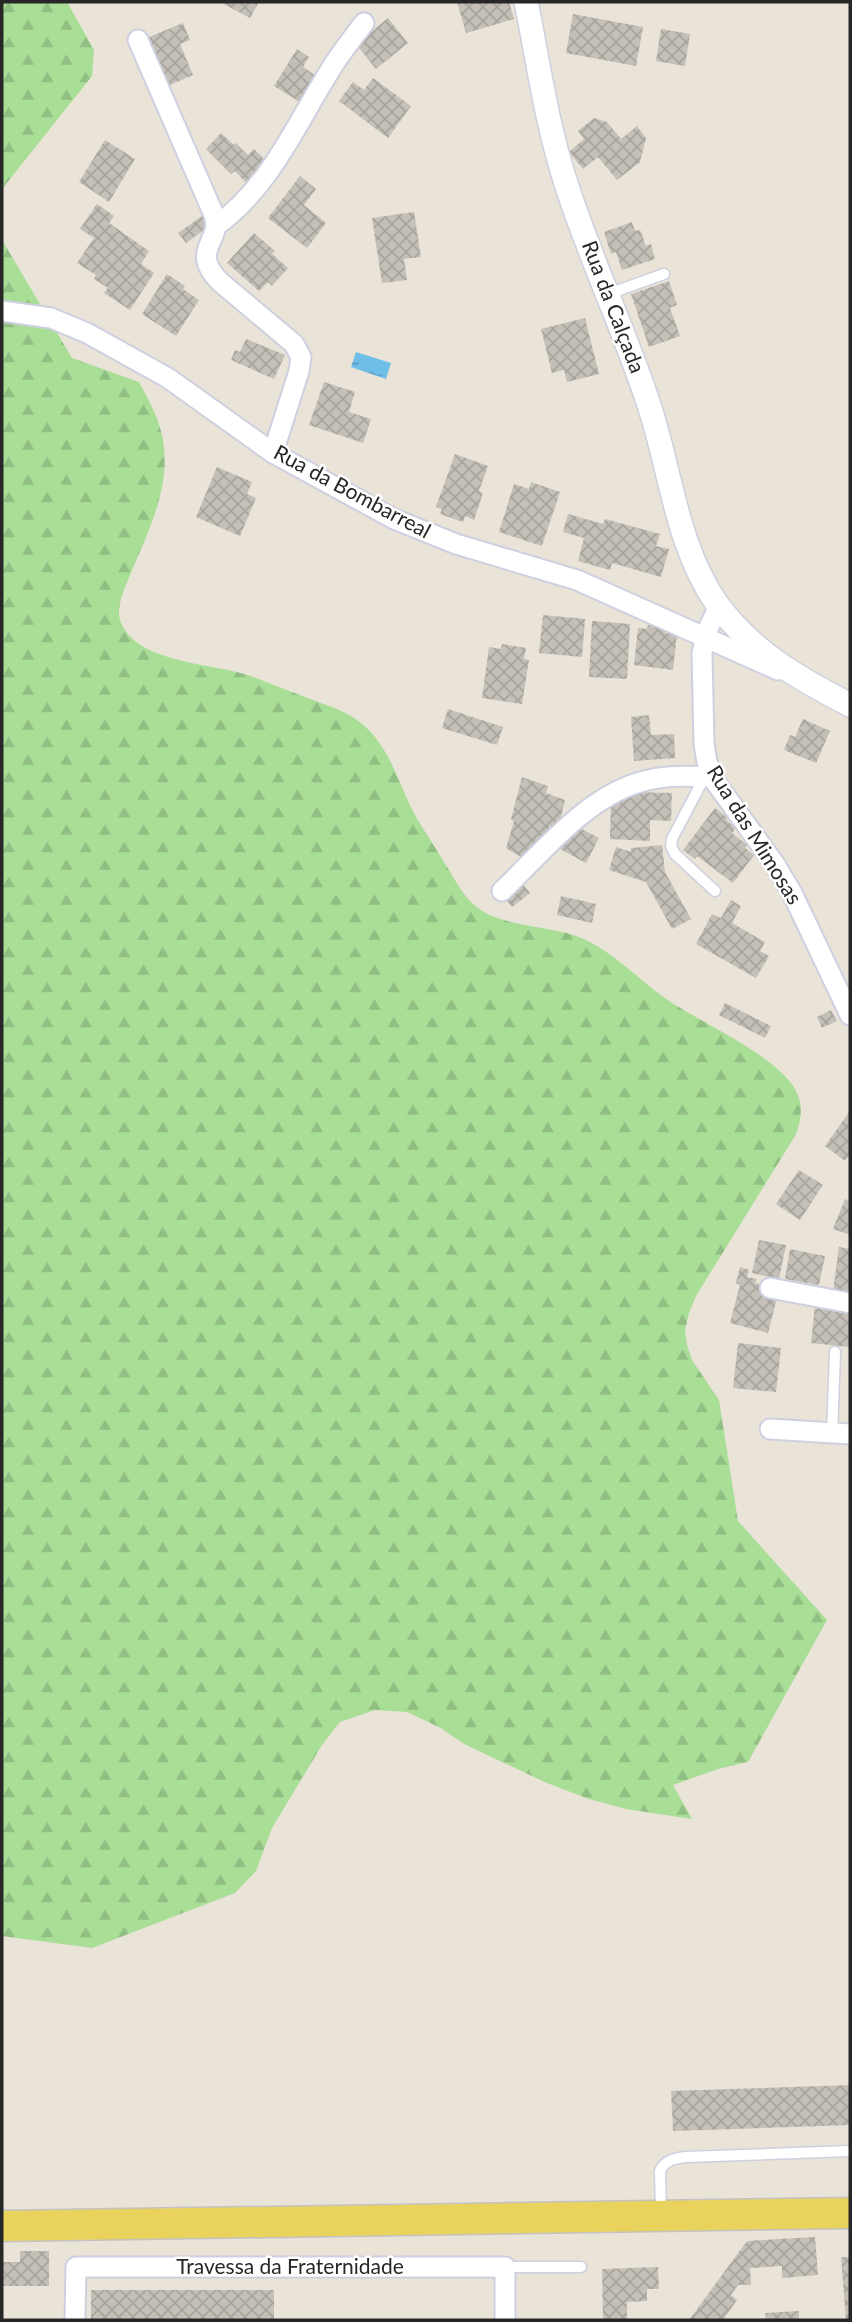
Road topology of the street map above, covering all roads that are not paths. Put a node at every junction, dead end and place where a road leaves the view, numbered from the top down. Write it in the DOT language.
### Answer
graph roads {
  1 [pos="526,2"];
  2 [pos="364,23"];
  3 [pos="138,40"];
  4 [pos="217,225"];
  5 [pos="664,274"];
  6 [pos="608,295"];
  7 [pos="9,312"];
  8 [pos="274,453"];
  9 [pos="719,606"];
  10 [pos="705,637"];
  11 [pos="820,690"];
  12 [pos="850,705"];
  13 [pos="709,777"];
  14 [pos="502,891"];
  15 [pos="715,891"];
  16 [pos="850,1015"];
  17 [pos="771,1287"];
  18 [pos="850,1303"];
  19 [pos="835,1352"];
  20 [pos="769,1429"];
  21 [pos="841,1433"];
  22 [pos="850,2151"];
  23 [pos="850,2213"];
  24 [pos="662,2215"];
  25 [pos="2,2226"];
  26 [pos="505,2267"];
  27 [pos="581,2267"];
  28 [pos="75,2320"];
  29 [pos="505,2320"];
  1 -- 6 [label="street, Rua da Calçada"];
  2 -- 4 [label="street"];
  3 -- 4 [label="street"];
  4 -- 8 [label="street"];
  5 -- 6 [label="lane"];
  6 -- 9 [label="street, Rua da Calçada"];
  7 -- 8 [label="street, Rua da Bombarreal"];
  8 -- 10 [label="street, Rua da Bombarreal"];
  9 -- 10 [label="street, Rua das Mimosas"];
  9 -- 11 [label="street, Rua da Calçada"];
  10 -- 11 [label="street, Rua da Bombarreal"];
  10 -- 13 [label="street, Rua das Mimosas"];
  11 -- 12 [label="street, Rua da Calçada"];
  13 -- 14 [label="street"];
  13 -- 15 [label="lane"];
  13 -- 16 [label="street, Rua das Mimosas"];
  17 -- 18 [label="street"];
  19 -- 21 [label="lane"];
  20 -- 21 [label="street"];
  22 -- 24 [label="lane"];
  23 -- 24 [label="main road"];
  24 -- 25 [label="main road"];
  26 -- 27 [label="lane"];
  26 -- 28 [label="street, Travessa da Fraternidade"];
  26 -- 29 [label="street"];
}
